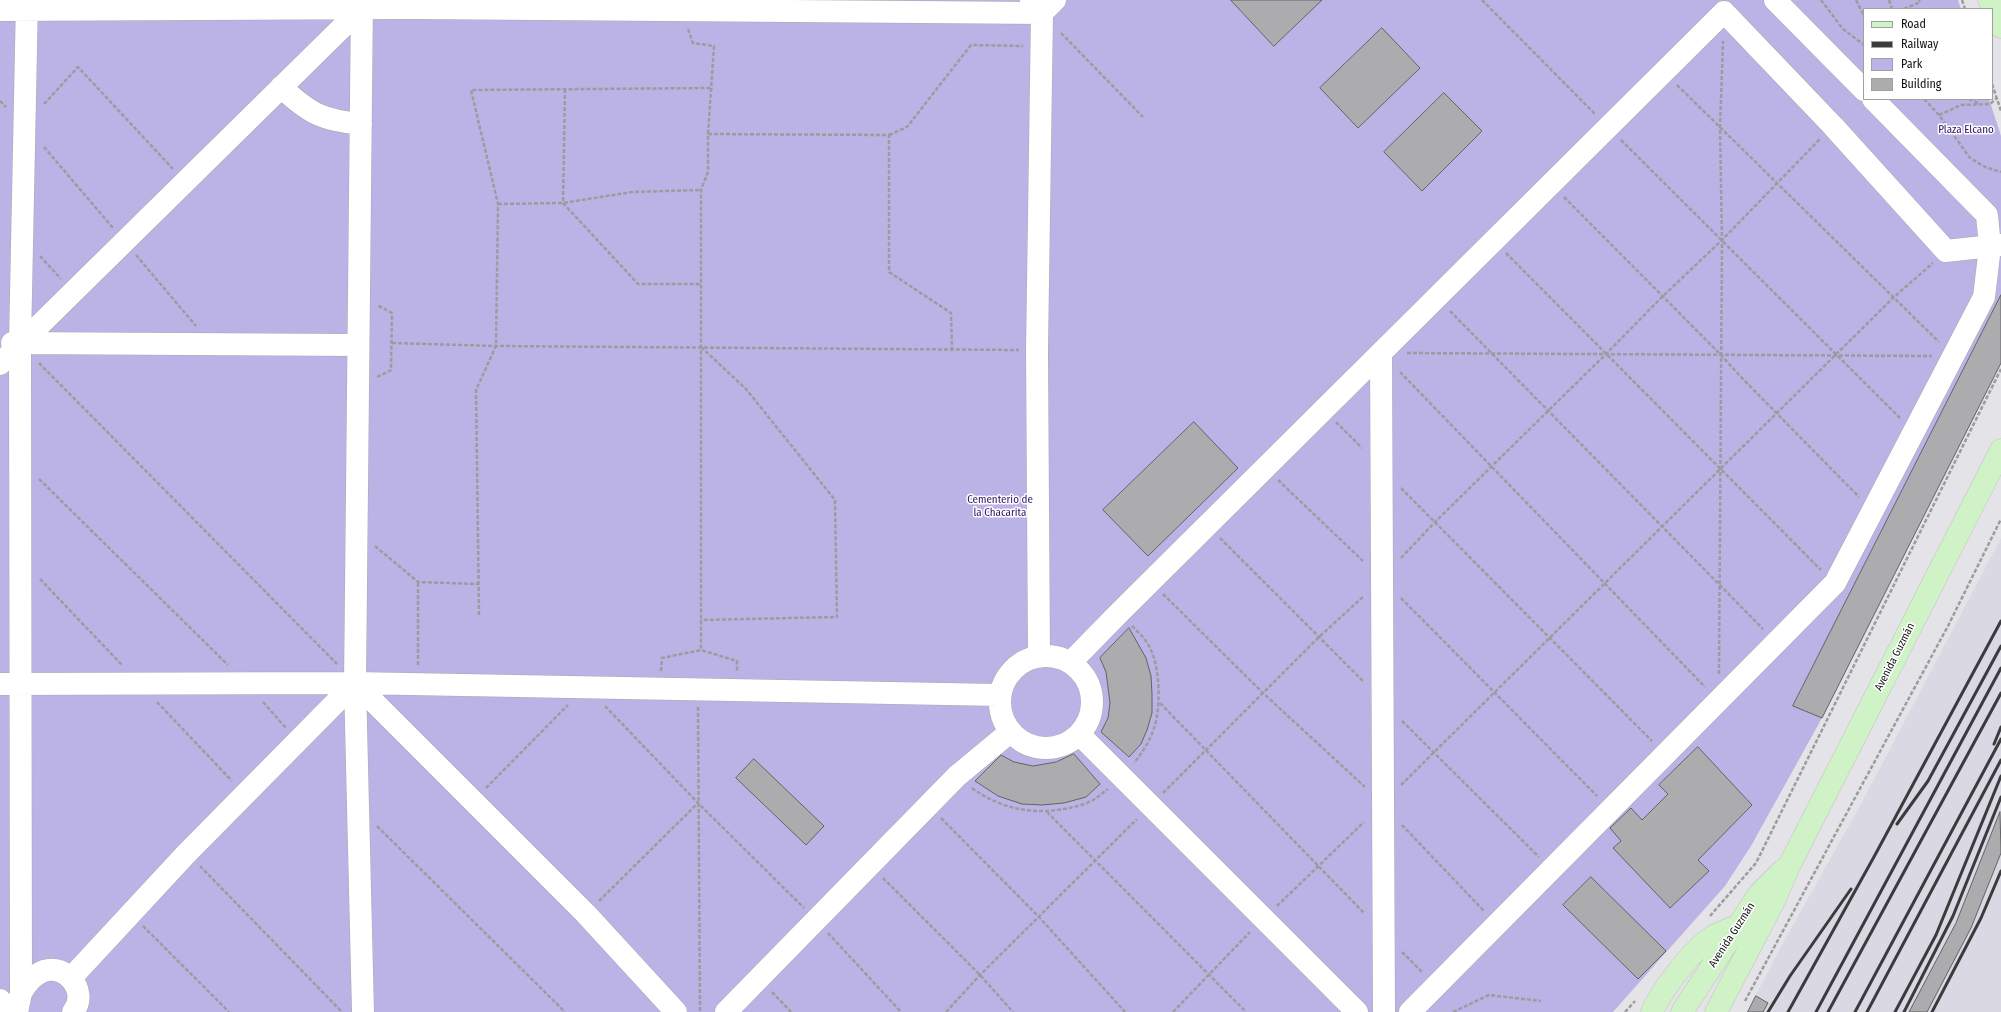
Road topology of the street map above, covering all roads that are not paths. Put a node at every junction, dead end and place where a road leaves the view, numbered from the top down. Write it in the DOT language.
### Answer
graph roads {
  1 [pos="1776,0"];
  2 [pos="362,2"];
  3 [pos="1042,4"];
  4 [pos="26,5"];
  5 [pos="1993,9"];
  6 [pos="0,10"];
  7 [pos="2001,28"];
  8 [pos="281,87"];
  9 [pos="1863,89"];
  10 [pos="1874,100"];
  11 [pos="361,124"];
  12 [pos="1996,246"];
  13 [pos="10,343"];
  14 [pos="358,345"];
  15 [pos="1381,353"];
  16 [pos="0,364"];
  17 [pos="2001,450"];
  18 [pos="1039,655"];
  19 [pos="1071,662"];
  20 [pos="355,683"];
  21 [pos="10,684"];
  22 [pos="999,695"];
  23 [pos="1010,732"];
  24 [pos="1079,734"];
  25 [pos="1790,864"];
  26 [pos="1740,924"];
  27 [pos="1676,976"];
  28 [pos="71,978"];
  29 [pos="1700,984"];
  30 [pos="0,1000"];
  31 [pos="17,1006"];
  32 [pos="1644,1006"];
  33 [pos="73,1012"];
  34 [pos="363,1012"];
  35 [pos="676,1012"];
  36 [pos="726,1012"];
  37 [pos="1357,1012"];
  38 [pos="1384,1012"];
  39 [pos="1410,1012"];
  40 [pos="1682,1012"];
  41 [pos="1706,1012"];
  42 [pos="1716,1012"];
  1 -- 9 [label="lane"];
  2 -- 3 [label="lane"];
  2 -- 4 [label="lane"];
  2 -- 8 [label="lane"];
  2 -- 11 [label="lane"];
  3 -- 18 [label="lane"];
  4 -- 6 [label="lane"];
  4 -- 13 [label="lane"];
  5 -- 7 [label="main road"];
  8 -- 11 [label="lane"];
  8 -- 13 [label="lane"];
  10 -- 12 [label="lane"];
  11 -- 14 [label="lane"];
  12 -- 15 [label="lane"];
  12 -- 39 [label="lane"];
  13 -- 14 [label="lane"];
  13 -- 16 [label="lane"];
  13 -- 21 [label="lane"];
  14 -- 20 [label="lane"];
  15 -- 19 [label="lane"];
  15 -- 38 [label="lane"];
  17 -- 25 [label="main road, Avenida Guzmán"];
  18 -- 19 [label="lane"];
  18 -- 22 [label="lane"];
  19 -- 24 [label="lane"];
  20 -- 21 [label="lane"];
  20 -- 22 [label="lane"];
  20 -- 28 [label="lane"];
  20 -- 34 [label="lane"];
  20 -- 35 [label="lane"];
  21 -- 31 [label="lane"];
  22 -- 23 [label="lane"];
  23 -- 24 [label="lane"];
  23 -- 36 [label="lane"];
  24 -- 37 [label="lane"];
  25 -- 26 [label="main road, Avenida Guzmán"];
  25 -- 42 [label="main road, Avenida Guzmán"];
  26 -- 27 [label="main road"];
  26 -- 29 [label="main road, Avenida Guzmán"];
  27 -- 29 [label="main road"];
  27 -- 32 [label="main road"];
  28 -- 31 [label="lane"];
  28 -- 33 [label="lane"];
  29 -- 40 [label="main road, Avenida Guzmán"];
  29 -- 41 [label="main road"];
  30 -- 31 [label="lane"];
}
